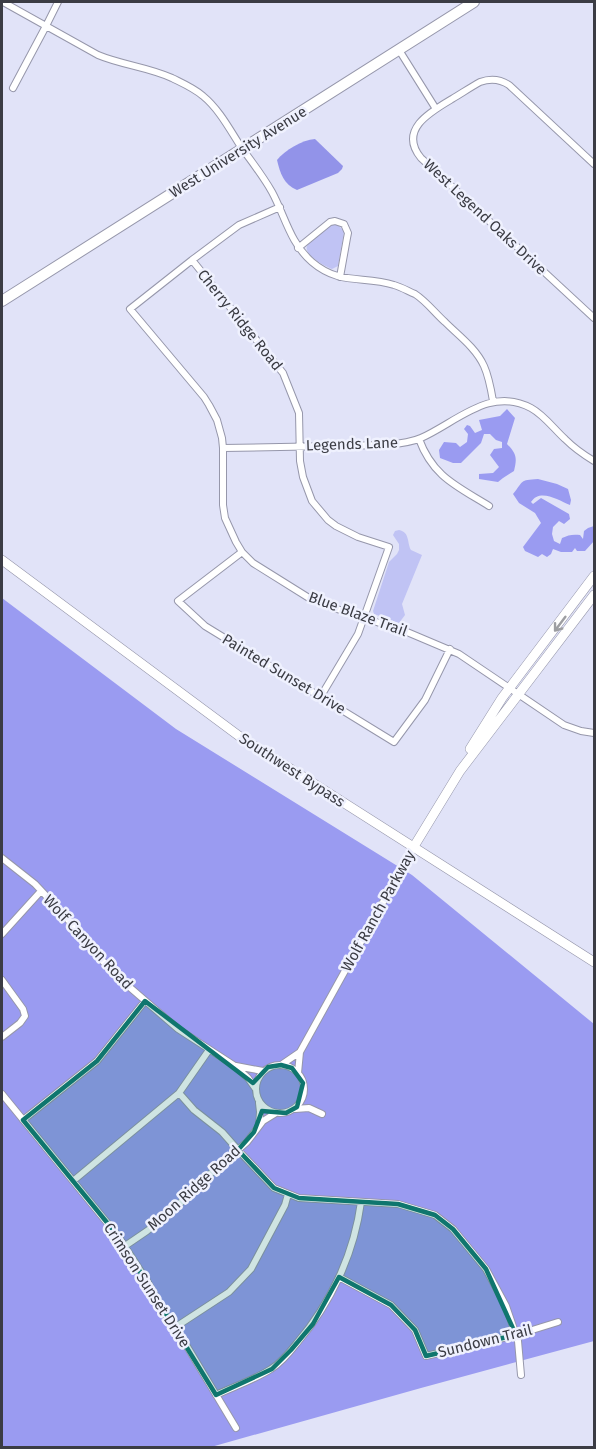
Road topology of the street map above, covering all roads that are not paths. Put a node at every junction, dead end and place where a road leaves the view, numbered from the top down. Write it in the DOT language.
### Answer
graph roads {
  1 [pos="3,2"];
  2 [pos="58,2"];
  3 [pos="474,2"];
  4 [pos="46,26"];
  5 [pos="399,50"];
  6 [pos="13,88"];
  7 [pos="436,109"];
  8 [pos="243,149"];
  9 [pos="594,164"];
  10 [pos="280,207"];
  11 [pos="298,248"];
  12 [pos="192,260"];
  13 [pos="340,277"];
  14 [pos="2,301"];
  15 [pos="594,318"];
  16 [pos="493,401"];
  17 [pos="419,439"];
  18 [pos="300,446"];
  19 [pos="223,448"];
  20 [pos="594,461"];
  21 [pos="489,507"];
  22 [pos="242,552"];
  23 [pos="2,560"];
  24 [pos="594,576"];
  25 [pos="594,595"];
  26 [pos="363,617"];
  27 [pos="450,649"];
  28 [pos="510,688"];
  29 [pos="519,694"];
  30 [pos="321,696"];
  31 [pos="594,733"];
  32 [pos="460,771"];
  33 [pos="413,848"];
  34 [pos="2,858"];
  35 [pos="41,891"];
  36 [pos="2,934"];
  37 [pos="594,962"];
  38 [pos="2,980"];
  39 [pos="145,1002"];
  40 [pos="2,1037"];
  41 [pos="209,1050"];
  42 [pos="300,1052"];
  43 [pos="281,1065"];
  44 [pos="235,1066"];
  45 [pos="263,1071"];
  46 [pos="298,1073"];
  47 [pos="255,1088"];
  48 [pos="179,1093"];
  49 [pos="2,1094"];
  50 [pos="303,1094"];
  51 [pos="259,1102"];
  52 [pos="294,1109"];
  53 [pos="314,1110"];
  54 [pos="276,1113"];
  55 [pos="322,1114"];
  56 [pos="23,1120"];
  57 [pos="258,1125"];
  58 [pos="237,1150"];
  59 [pos="73,1181"];
  60 [pos="288,1194"];
  61 [pos="361,1202"];
  62 [pos="125,1246"];
  63 [pos="339,1277"];
  64 [pos="558,1322"];
  65 [pos="174,1328"];
  66 [pos="516,1335"];
  67 [pos="521,1375"];
  68 [pos="216,1395"];
  69 [pos="236,1428"];
  1 -- 4 [label="street"];
  2 -- 4 [label="street"];
  3 -- 5 [label="main road, West University Avenue"];
  4 -- 6 [label="street"];
  4 -- 8 [label="street"];
  5 -- 7 [label="street"];
  5 -- 8 [label="main road, West University Avenue"];
  7 -- 9 [label="street, West Legend Oaks Drive"];
  7 -- 15 [label="street, West Legend Oaks Drive"];
  8 -- 10 [label="street"];
  8 -- 14 [label="main road, West University Avenue"];
  10 -- 11 [label="street"];
  10 -- 12 [label="street"];
  11 -- 13 [label="street"];
  11 -- 13 [label="street"];
  12 -- 18 [label="street, Cherry Ridge Road"];
  12 -- 19 [label="street, Blue Blaze Trail"];
  13 -- 16 [label="street"];
  16 -- 17 [label="street, Legends Lane"];
  16 -- 20 [label="street"];
  17 -- 18 [label="street, Legends Lane"];
  17 -- 21 [label="street"];
  18 -- 19 [label="street, Legends Lane"];
  18 -- 26 [label="street, Cherry Ridge Road"];
  19 -- 22 [label="street, Blue Blaze Trail"];
  22 -- 26 [label="street, Blue Blaze Trail"];
  22 -- 30 [label="street, Painted Sunset Drive"];
  23 -- 33 [label="street, Southwest Bypass"];
  24 -- 28 [label="street, Wolf Ranch Parkway, one-way"];
  25 -- 29 [label="street, Wolf Ranch Parkway"];
  26 -- 27 [label="street, Blue Blaze Trail"];
  26 -- 30 [label="street"];
  27 -- 28 [label="street, Blue Blaze Trail"];
  27 -- 30 [label="street, Painted Sunset Drive"];
  28 -- 29 [label="street, Blue Blaze Trail"];
  28 -- 32 [label="street, Wolf Ranch Parkway"];
  29 -- 31 [label="street, Blue Blaze Trail"];
  29 -- 32 [label="street, Wolf Ranch Parkway"];
  32 -- 33 [label="street, Wolf Ranch Parkway"];
  33 -- 37 [label="street, Southwest Bypass"];
  33 -- 42 [label="street, Wolf Ranch Parkway"];
  34 -- 35 [label="street, Wolf Canyon Road"];
  35 -- 36 [label="street"];
  35 -- 39 [label="street, Wolf Canyon Road"];
  38 -- 40 [label="street"];
  39 -- 41 [label="street, Wolf Canyon Road"];
  39 -- 56 [label="street"];
  41 -- 44 [label="street, Wolf Canyon Road"];
  41 -- 48 [label="street"];
  42 -- 43 [label="street, Wolf Ranch Parkway"];
  42 -- 46 [label="street, Wolf Ranch Parkway"];
  43 -- 45 [label="street"];
  43 -- 46 [label="street"];
  44 -- 45 [label="street, Wolf Canyon Road"];
  44 -- 47 [label="street, Wolf Canyon Road"];
  45 -- 47 [label="street"];
  46 -- 50 [label="street"];
  47 -- 51 [label="street"];
  48 -- 58 [label="street"];
  48 -- 59 [label="street"];
  49 -- 56 [label="street, Crimson Sunset Drive"];
  50 -- 52 [label="street"];
  50 -- 53 [label="street"];
  51 -- 54 [label="street"];
  51 -- 57 [label="street"];
  52 -- 53 [label="street"];
  52 -- 54 [label="street"];
  53 -- 55 [label="street"];
  54 -- 57 [label="street, Moon Ridge Road"];
  56 -- 59 [label="street, Crimson Sunset Drive"];
  57 -- 58 [label="street, Moon Ridge Road"];
  58 -- 60 [label="street"];
  58 -- 62 [label="street, Moon Ridge Road"];
  59 -- 62 [label="street, Crimson Sunset Drive"];
  60 -- 61 [label="street"];
  60 -- 65 [label="street"];
  61 -- 63 [label="street"];
  61 -- 66 [label="street"];
  62 -- 65 [label="street, Crimson Sunset Drive"];
  63 -- 66 [label="street, Sundown Trail"];
  63 -- 68 [label="street"];
  64 -- 66 [label="street, Sundown Trail"];
  65 -- 68 [label="street, Crimson Sunset Drive"];
  66 -- 67 [label="street"];
  68 -- 69 [label="street, Crimson Sunset Drive"];
}
